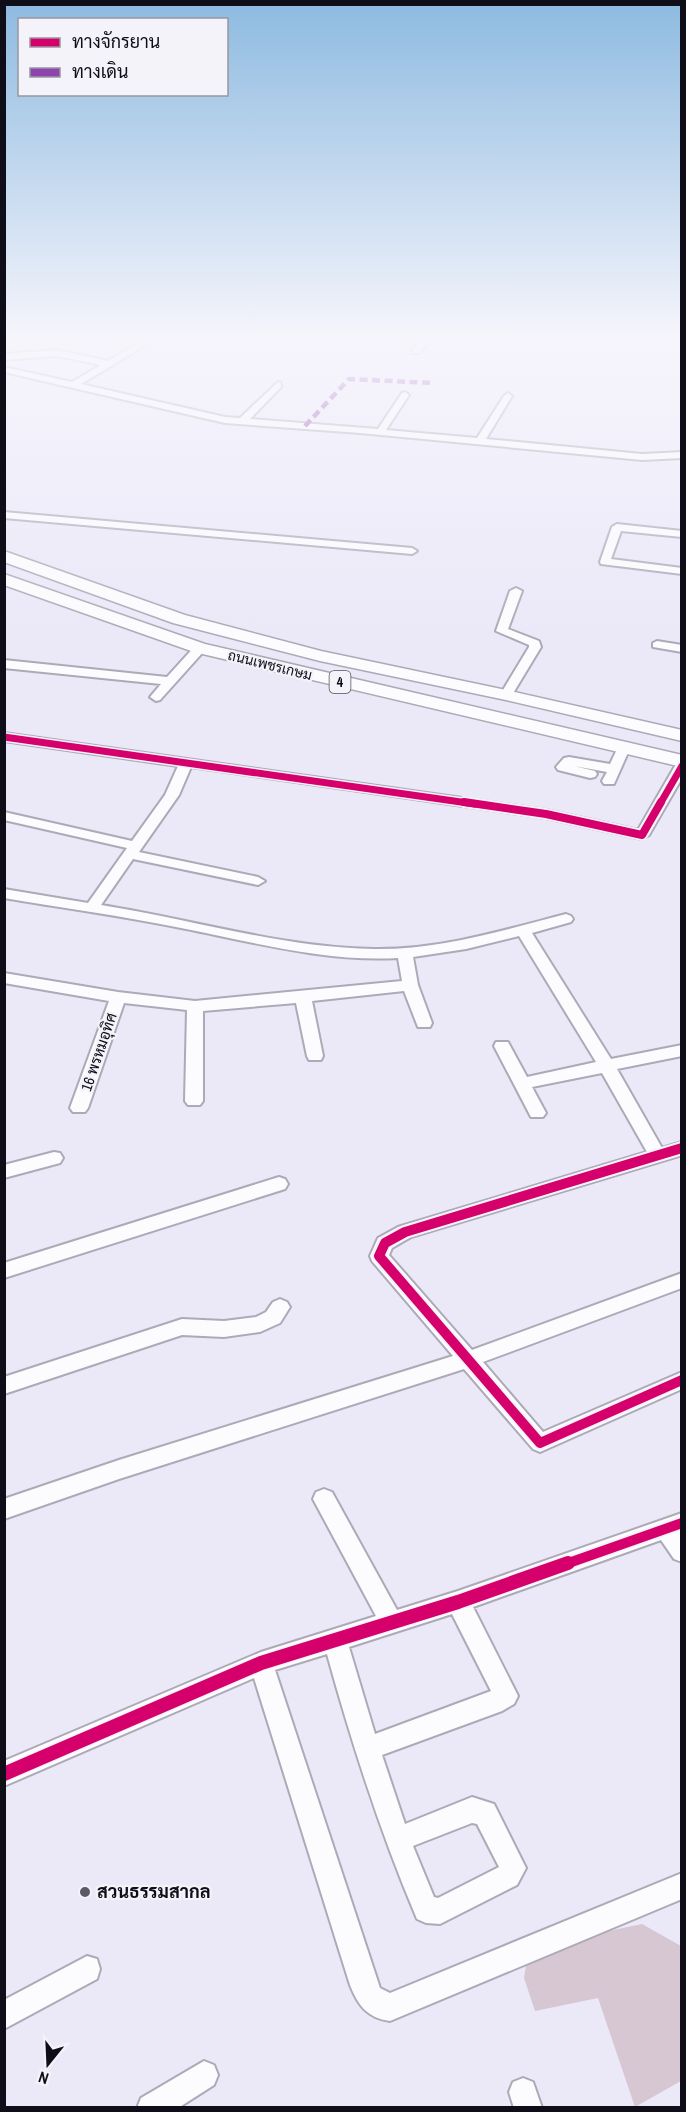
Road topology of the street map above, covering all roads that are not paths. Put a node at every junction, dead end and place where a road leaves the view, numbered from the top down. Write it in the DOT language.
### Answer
graph roads {
  1 [pos="453,439"];
  2 [pos="480,441"];
  3 [pos="681,455"];
  4 [pos="4,515"];
  5 [pos="681,534"];
  6 [pos="412,551"];
  7 [pos="4,556"];
  8 [pos="681,571"];
  9 [pos="4,579"];
  10 [pos="516,591"];
  11 [pos="657,645"];
  12 [pos="200,648"];
  13 [pos="681,649"];
  14 [pos="4,664"];
  15 [pos="170,681"];
  16 [pos="506,695"];
  17 [pos="156,697"];
  18 [pos="681,736"];
  19 [pos="4,737"];
  20 [pos="624,748"];
  21 [pos="681,761"];
  22 [pos="186,763"];
  23 [pos="681,766"];
  24 [pos="590,774"];
  25 [pos="4,816"];
  26 [pos="132,850"];
  27 [pos="258,881"];
  28 [pos="4,892"];
  29 [pos="93,906"];
  30 [pos="566,919"];
  31 [pos="523,930"];
  32 [pos="405,953"];
  33 [pos="4,978"];
  34 [pos="410,985"];
  35 [pos="118,996"];
  36 [pos="303,997"];
  37 [pos="195,1006"];
  38 [pos="424,1023"];
  39 [pos="502,1046"];
  40 [pos="681,1050"];
  41 [pos="315,1056"];
  42 [pos="607,1066"];
  43 [pos="521,1084"];
  44 [pos="194,1101"];
  45 [pos="79,1108"];
  46 [pos="537,1113"];
  47 [pos="681,1148"];
  48 [pos="657,1155"];
  49 [pos="54,1158"];
  50 [pos="4,1172"];
  51 [pos="279,1184"];
  52 [pos="4,1271"];
  53 [pos="681,1280"];
  54 [pos="280,1307"];
  55 [pos="470,1359"];
  56 [pos="681,1380"];
  57 [pos="4,1386"];
  58 [pos="324,1499"];
  59 [pos="4,1509"];
  60 [pos="673,1525"];
  61 [pos="681,1552"];
  62 [pos="458,1602"];
  63 [pos="391,1621"];
  64 [pos="334,1640"];
  65 [pos="261,1663"];
  66 [pos="366,1749"];
  67 [pos="4,1774"];
  68 [pos="399,1839"];
  69 [pos="681,1886"];
  70 [pos="87,1970"];
  71 [pos="4,2015"];
  72 [pos="204,2075"];
  73 [pos="151,2108"];
  1 -- 2 [label="street"];
  2 -- 3 [label="street"];
  4 -- 6 [label="street"];
  5 -- 8 [label="street"];
  7 -- 16 [label="highway, ถนนเพชรเกษม / 4"];
  9 -- 12 [label="highway, ถนนเพชรเกษม / 4"];
  10 -- 16 [label="street"];
  11 -- 13 [label="street"];
  12 -- 15 [label="street"];
  12 -- 20 [label="highway, ถนนเพชรเกษม / 4"];
  14 -- 15 [label="street"];
  15 -- 17 [label="street"];
  16 -- 18 [label="highway, ถนนเพชรเกษม / 4"];
  19 -- 22 [label="street"];
  20 -- 21 [label="highway, ถนนเพชรเกษม / 4"];
  20 -- 24 [label="street"];
  22 -- 23 [label="street"];
  22 -- 26 [label="street"];
  25 -- 26 [label="street"];
  26 -- 27 [label="street"];
  26 -- 29 [label="street"];
  28 -- 29 [label="street"];
  29 -- 32 [label="street"];
  30 -- 31 [label="street"];
  31 -- 32 [label="street"];
  31 -- 42 [label="street"];
  32 -- 34 [label="street"];
  33 -- 35 [label="street"];
  34 -- 36 [label="street"];
  34 -- 38 [label="street"];
  35 -- 37 [label="street"];
  35 -- 45 [label="street, 16 พรหมอุทิศ"];
  36 -- 37 [label="street"];
  36 -- 41 [label="street"];
  37 -- 44 [label="street"];
  39 -- 43 [label="street"];
  40 -- 42 [label="street"];
  42 -- 43 [label="street"];
  42 -- 48 [label="street"];
  43 -- 46 [label="street"];
  47 -- 48 [label="street"];
  48 -- 55 [label="street"];
  49 -- 50 [label="street"];
  51 -- 52 [label="street"];
  53 -- 55 [label="street"];
  54 -- 57 [label="street"];
  55 -- 56 [label="street"];
  55 -- 59 [label="street"];
  58 -- 63 [label="street"];
  60 -- 61 [label="street"];
  60 -- 62 [label="street"];
  62 -- 63 [label="street"];
  62 -- 66 [label="street"];
  63 -- 64 [label="street"];
  64 -- 65 [label="street"];
  64 -- 66 [label="street"];
  65 -- 67 [label="street"];
  65 -- 69 [label="street"];
  66 -- 68 [label="street"];
  68 -- 68 [label="street"];
  70 -- 71 [label="street"];
  72 -- 73 [label="street"];
}
